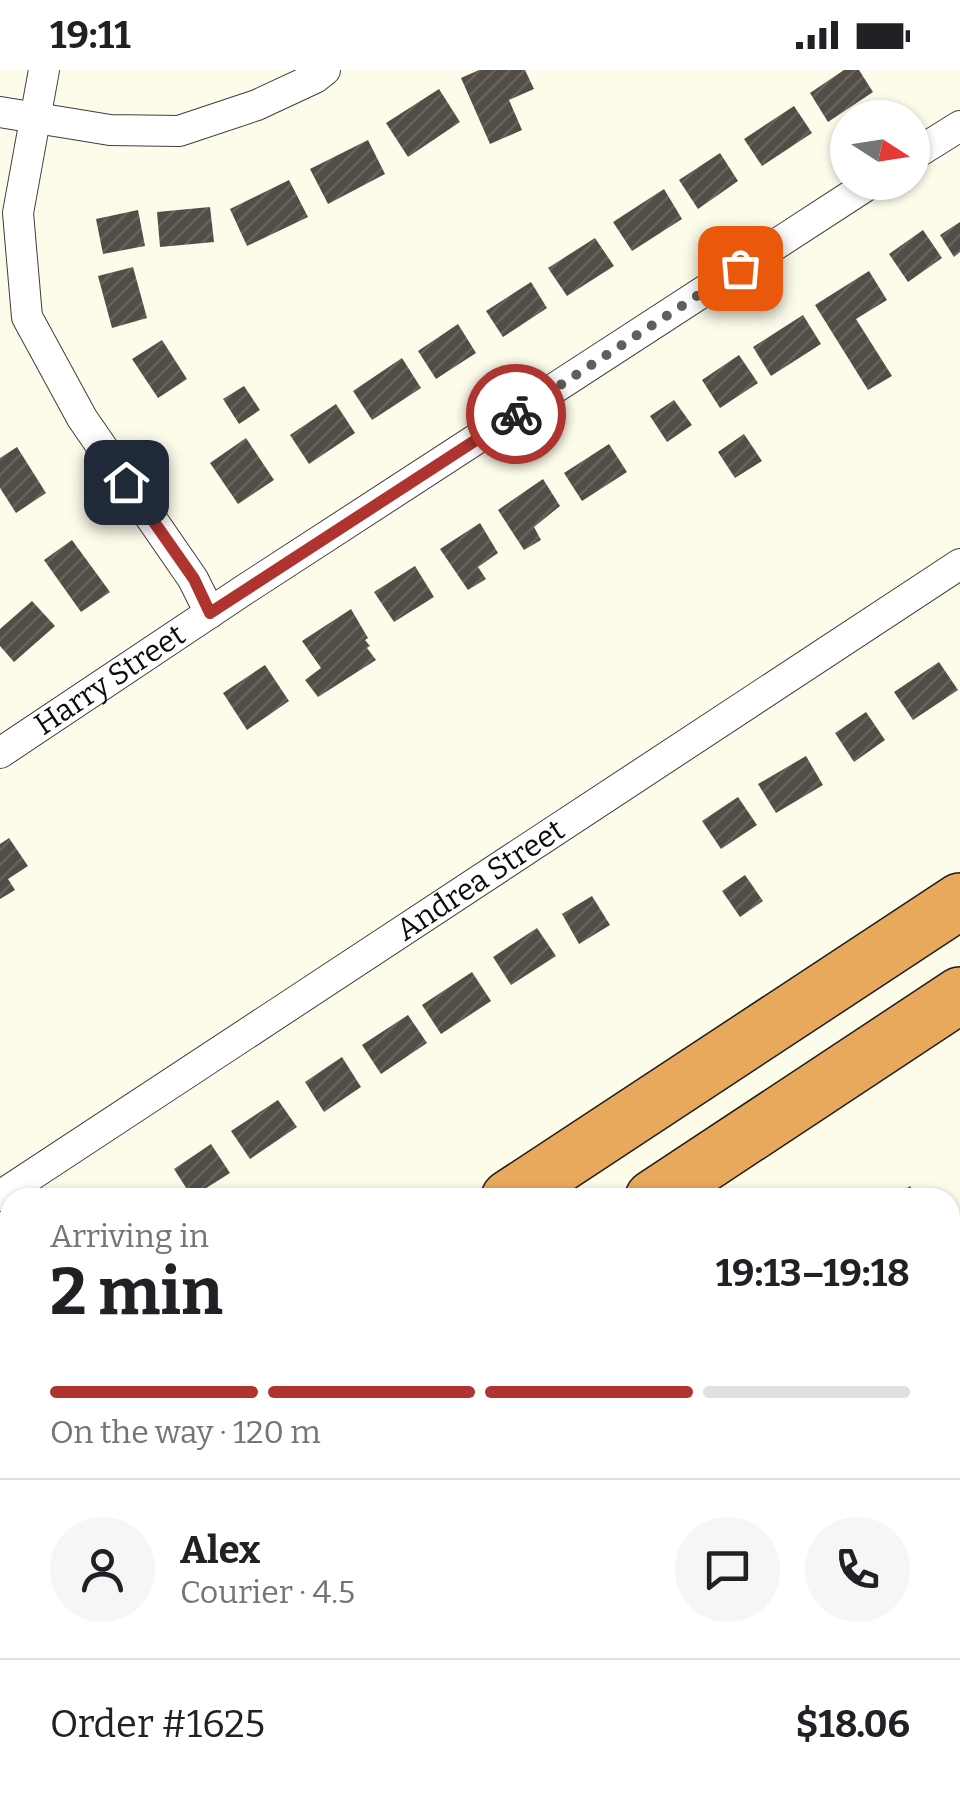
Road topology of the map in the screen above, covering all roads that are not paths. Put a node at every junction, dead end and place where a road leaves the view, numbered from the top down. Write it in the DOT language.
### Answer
graph roads {
  1 [pos="44,70"];
  2 [pos="326,70"];
  3 [pos="0,112"];
  4 [pos="34,118"];
  5 [pos="960,126"];
  6 [pos="930,145"];
  7 [pos="844,200"];
  8 [pos="960,564"];
  9 [pos="210,613"];
  10 [pos="0,753"];
  11 [pos="960,902"];
  12 [pos="960,995"];
  13 [pos="12,1188"];
  14 [pos="524,1188"];
  15 [pos="668,1188"];
  1 -- 4 [label="street"];
  2 -- 4 [label="street"];
  3 -- 4 [label="street"];
  4 -- 9 [label="street"];
  5 -- 6 [label="street"];
  7 -- 9 [label="street, Harry Street"];
  8 -- 13 [label="street, Andrea Street"];
  9 -- 10 [label="street, Harry Street"];
  11 -- 14 [label="highway"];
  12 -- 15 [label="highway"];
}
